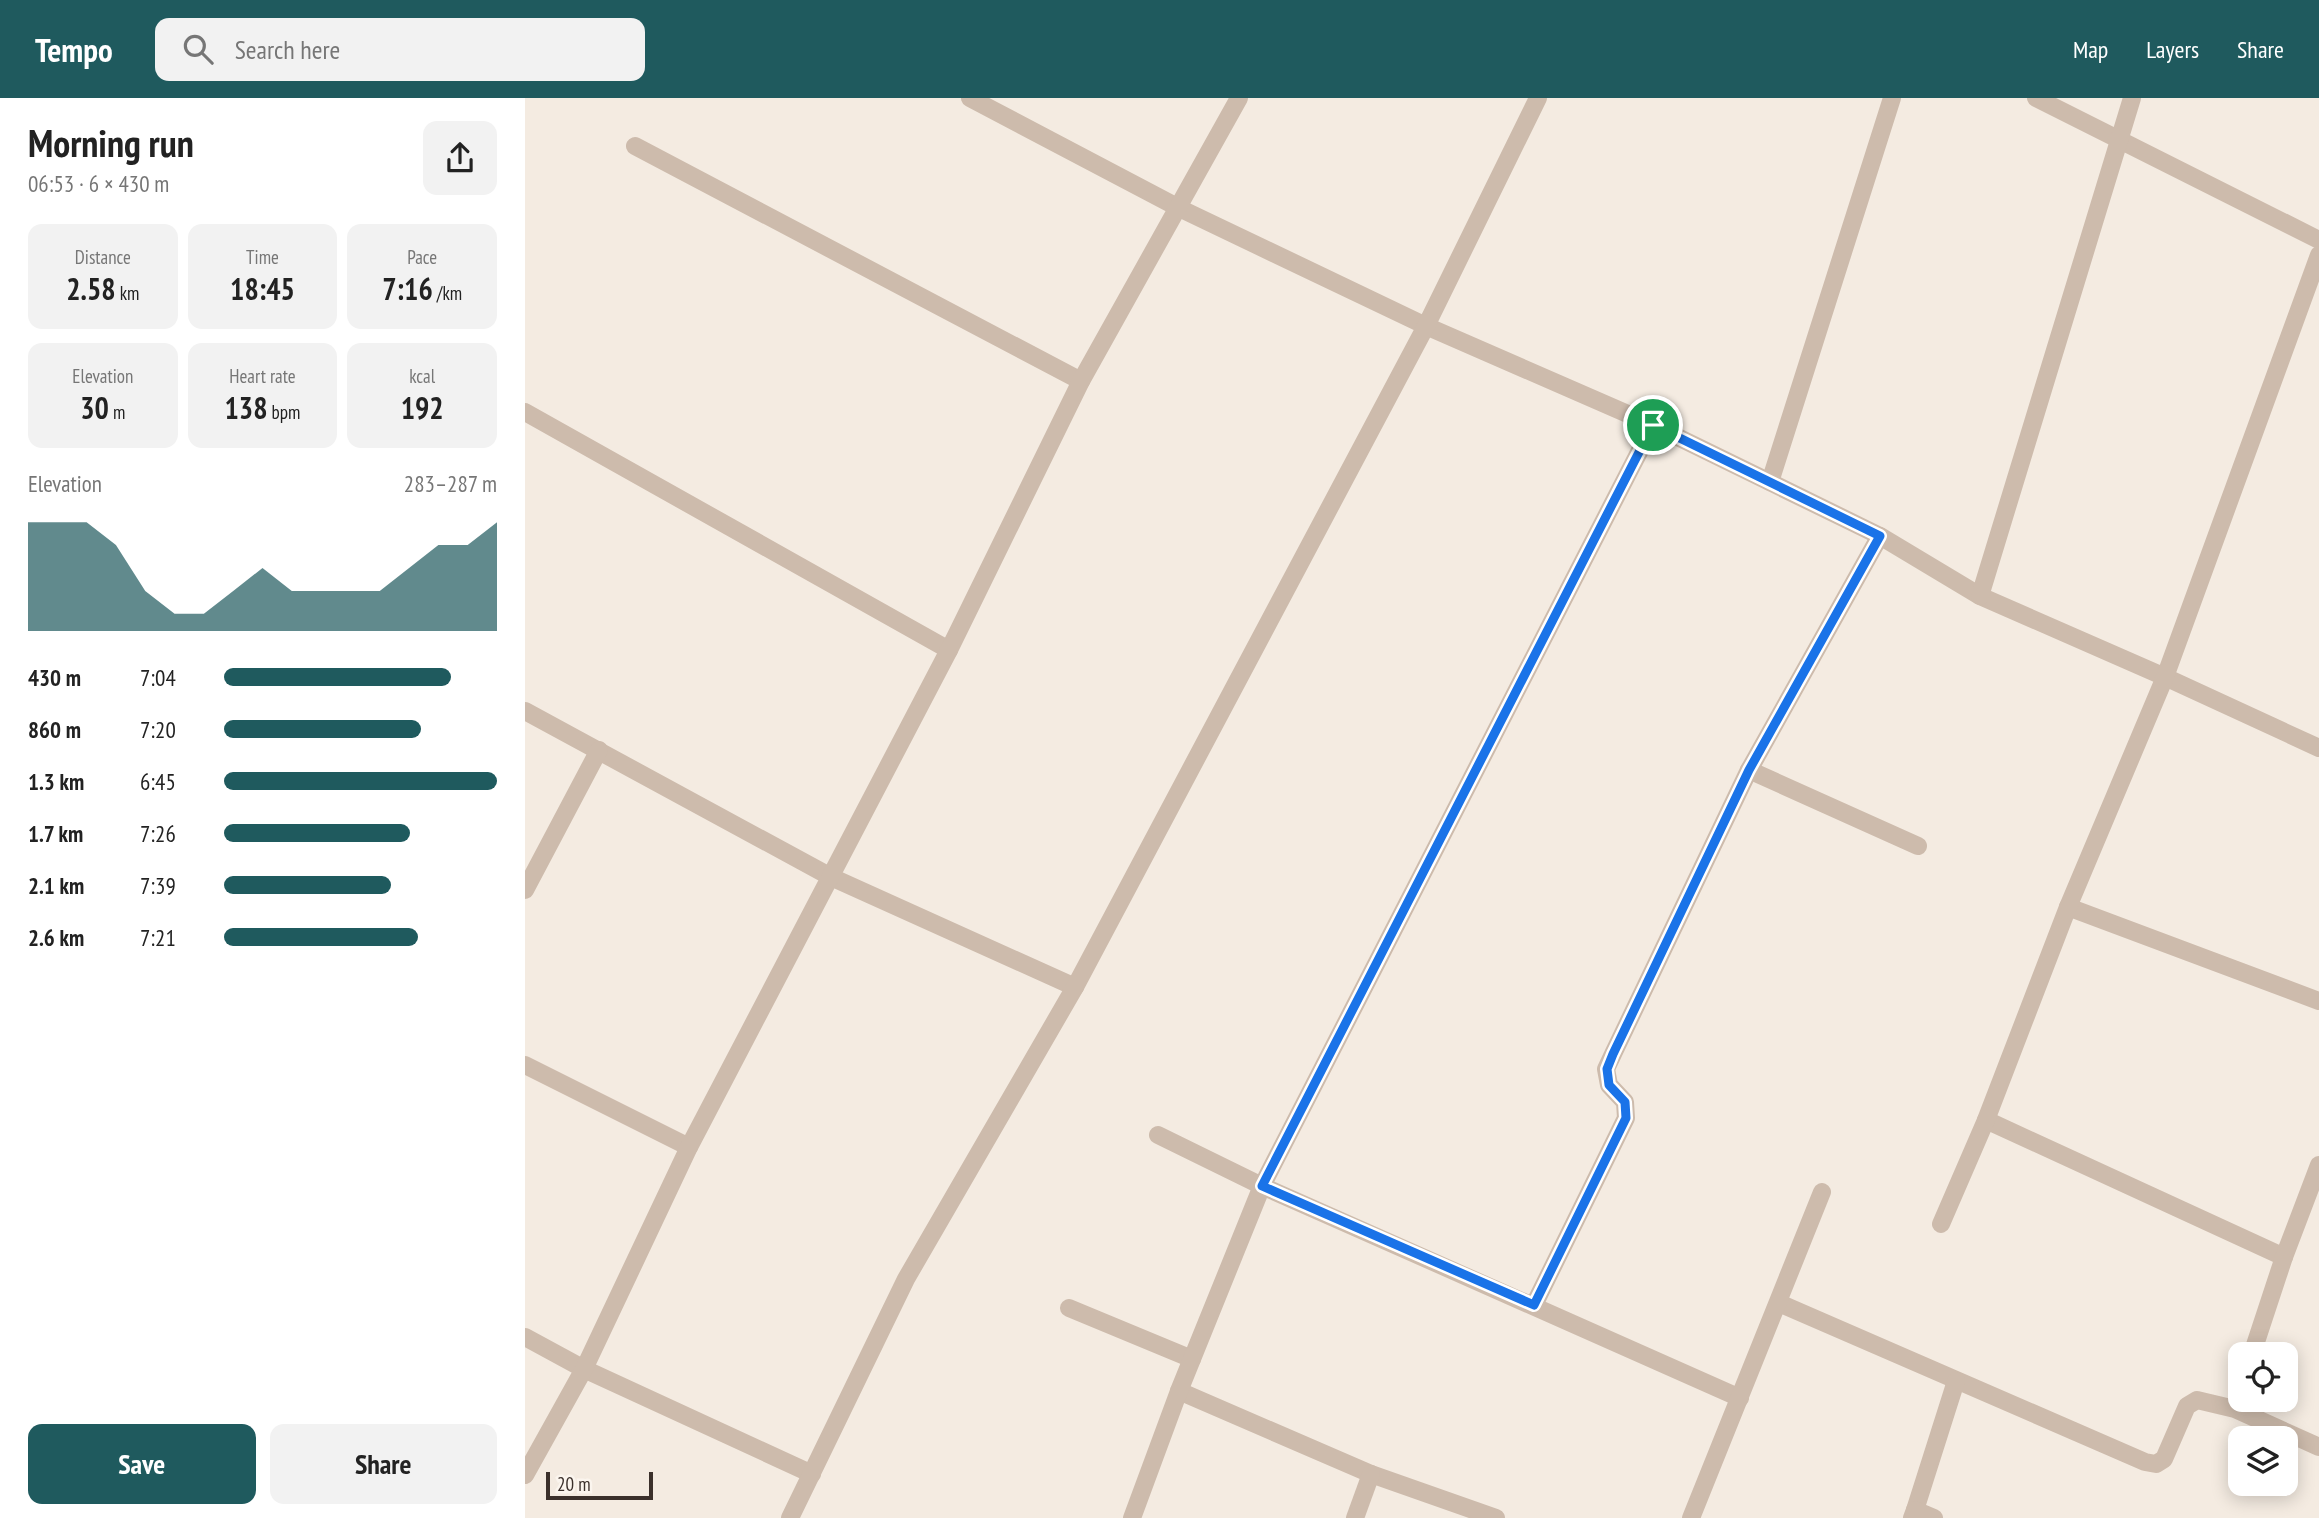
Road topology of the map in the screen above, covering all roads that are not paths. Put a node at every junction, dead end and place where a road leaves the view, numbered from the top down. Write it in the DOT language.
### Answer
graph roads {
  1 [pos="969,98"];
  2 [pos="1239,98"];
  3 [pos="1538,98"];
  4 [pos="1892,98"];
  5 [pos="2036,98"];
  6 [pos="2132,98"];
  7 [pos="2119,140"];
  8 [pos="635,146"];
  9 [pos="1179,208"];
  10 [pos="2319,240"];
  11 [pos="2319,255"];
  12 [pos="1426,326"];
  13 [pos="1081,382"];
  14 [pos="525,412"];
  15 [pos="1653,425"];
  16 [pos="1770,482"];
  17 [pos="1880,536"];
  18 [pos="1980,596"];
  19 [pos="949,650"];
  20 [pos="2165,677"];
  21 [pos="525,711"];
  22 [pos="2319,748"];
  23 [pos="599,750"];
  24 [pos="1749,770"];
  25 [pos="1918,846"];
  26 [pos="831,877"];
  27 [pos="525,890"];
  28 [pos="2068,907"];
  29 [pos="1075,987"];
  30 [pos="2319,1001"];
  31 [pos="525,1065"];
  32 [pos="1986,1120"];
  33 [pos="1158,1135"];
  34 [pos="689,1147"];
  35 [pos="2319,1165"];
  36 [pos="1262,1186"];
  37 [pos="1822,1192"];
  38 [pos="1941,1224"];
  39 [pos="2284,1257"];
  40 [pos="1779,1303"];
  41 [pos="1534,1305"];
  42 [pos="1069,1308"];
  43 [pos="525,1337"];
  44 [pos="2256,1342"];
  45 [pos="1192,1359"];
  46 [pos="584,1369"];
  47 [pos="1956,1381"];
  48 [pos="1179,1391"];
  49 [pos="1739,1398"];
  50 [pos="2228,1401"];
  51 [pos="2257,1412"];
  52 [pos="2319,1447"];
  53 [pos="812,1474"];
  54 [pos="1371,1474"];
  55 [pos="525,1475"];
  56 [pos="1914,1514"];
  57 [pos="790,1518"];
  58 [pos="1132,1518"];
  59 [pos="1355,1518"];
  60 [pos="1496,1518"];
  61 [pos="1691,1518"];
  62 [pos="1934,1518"];
  1 -- 9 [label="street"];
  2 -- 9 [label="street"];
  3 -- 12 [label="street"];
  4 -- 16 [label="street"];
  5 -- 7 [label="street"];
  6 -- 7 [label="street"];
  7 -- 10 [label="street"];
  7 -- 18 [label="street"];
  8 -- 13 [label="street"];
  9 -- 12 [label="street"];
  9 -- 13 [label="street"];
  11 -- 20 [label="street"];
  12 -- 15 [label="street"];
  12 -- 29 [label="street"];
  13 -- 19 [label="street"];
  14 -- 19 [label="street"];
  15 -- 16 [label="street"];
  15 -- 36 [label="street"];
  16 -- 17 [label="street"];
  17 -- 18 [label="street"];
  17 -- 24 [label="street"];
  18 -- 20 [label="street"];
  19 -- 26 [label="street"];
  20 -- 22 [label="street"];
  20 -- 28 [label="street"];
  21 -- 23 [label="street"];
  23 -- 26 [label="street"];
  23 -- 27 [label="street"];
  24 -- 25 [label="street"];
  24 -- 41 [label="street"];
  26 -- 29 [label="street"];
  26 -- 34 [label="street"];
  28 -- 30 [label="street"];
  28 -- 32 [label="street"];
  29 -- 53 [label="street"];
  31 -- 34 [label="street"];
  32 -- 38 [label="street"];
  32 -- 39 [label="street"];
  33 -- 36 [label="street"];
  34 -- 46 [label="street"];
  35 -- 39 [label="street"];
  36 -- 41 [label="street"];
  36 -- 45 [label="street"];
  37 -- 40 [label="street"];
  39 -- 44 [label="street"];
  40 -- 47 [label="street"];
  40 -- 49 [label="street"];
  41 -- 49 [label="street"];
  42 -- 45 [label="street"];
  43 -- 46 [label="street"];
  45 -- 48 [label="street"];
  46 -- 53 [label="street"];
  46 -- 55 [label="street"];
  47 -- 50 [label="street"];
  47 -- 56 [label="street"];
  48 -- 54 [label="street"];
  48 -- 58 [label="street"];
  49 -- 61 [label="street"];
  51 -- 52 [label="street"];
  53 -- 57 [label="street"];
  54 -- 59 [label="street"];
  54 -- 60 [label="street"];
  56 -- 62 [label="street"];
}
